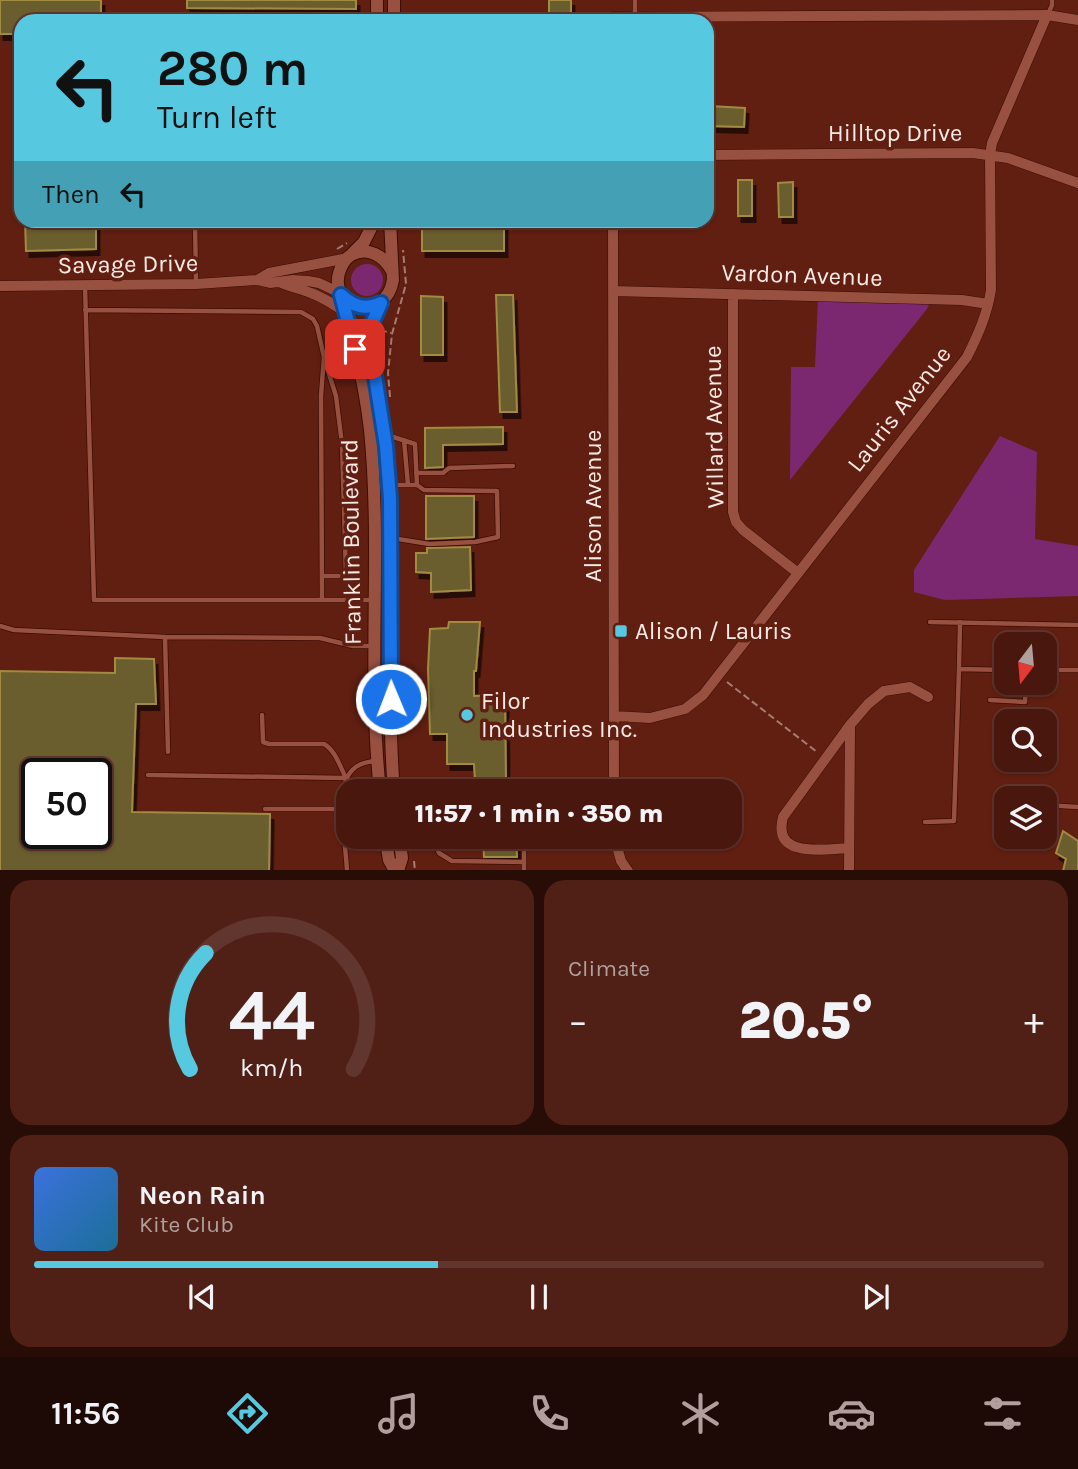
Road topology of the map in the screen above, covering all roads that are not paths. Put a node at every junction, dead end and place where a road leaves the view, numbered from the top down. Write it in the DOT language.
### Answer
graph roads {
  1 [pos="1052,0"];
  2 [pos="1047,15"];
  3 [pos="714,16"];
  4 [pos="1078,20"];
  5 [pos="714,155"];
  6 [pos="990,155"];
  7 [pos="1078,183"];
  8 [pos="195,228"];
  9 [pos="371,228"];
  10 [pos="390,228"];
  11 [pos="613,228"];
  12 [pos="349,252"];
  13 [pos="392,271"];
  14 [pos="257,280"];
  15 [pos="279,282"];
  16 [pos="196,284"];
  17 [pos="0,286"];
  18 [pos="85,286"];
  19 [pos="613,291"];
  20 [pos="341,294"];
  21 [pos="733,294"];
  22 [pos="381,303"];
  23 [pos="989,304"];
  24 [pos="85,310"];
  25 [pos="346,313"];
  26 [pos="324,357"];
  27 [pos="384,434"];
  28 [pos="404,440"];
  29 [pos="513,466"];
  30 [pos="416,473"];
  31 [pos="389,485"];
  32 [pos="408,485"];
  33 [pos="417,485"];
  34 [pos="391,538"];
  35 [pos="798,573"];
  36 [pos="322,576"];
  37 [pos="322,600"];
  38 [pos="374,600"];
  39 [pos="930,622"];
  40 [pos="960,622"];
  41 [pos="1078,625"];
  42 [pos="0,626"];
  43 [pos="165,637"];
  44 [pos="374,646"];
  45 [pos="959,669"];
  46 [pos="994,670"];
  47 [pos="1057,670"];
  48 [pos="1078,670"];
  49 [pos="1025,695"];
  50 [pos="928,697"];
  51 [pos="990,700"];
  52 [pos="262,715"];
  53 [pos="614,716"];
  54 [pos="850,725"];
  55 [pos="168,752"];
  56 [pos="377,761"];
  57 [pos="148,775"];
  58 [pos="346,778"];
  59 [pos="379,779"];
  60 [pos="393,779"];
  61 [pos="614,779"];
  62 [pos="1057,806"];
  63 [pos="1078,807"];
  64 [pos="265,809"];
  65 [pos="336,809"];
  66 [pos="925,822"];
  67 [pos="849,848"];
  68 [pos="346,849"];
  69 [pos="387,849"];
  70 [pos="401,849"];
  71 [pos="437,849"];
  72 [pos="524,849"];
  73 [pos="618,849"];
  74 [pos="524,862"];
  75 [pos="347,870"];
  76 [pos="397,870"];
  77 [pos="524,870"];
  78 [pos="628,870"];
  79 [pos="849,870"];
  1 -- 2 [label="lane"];
  2 -- 3 [label="street"];
  2 -- 4 [label="street"];
  2 -- 6 [label="street, Lauris Avenue"];
  5 -- 6 [label="street, Hilltop Drive"];
  6 -- 7 [label="street, Hilltop Drive"];
  6 -- 23 [label="street, Lauris Avenue"];
  8 -- 16 [label="lane"];
  9 -- 12 [label="main road"];
  10 -- 13 [label="main road"];
  11 -- 19 [label="street, Alison Avenue"];
  12 -- 13 [label="main road"];
  12 -- 14 [label="street, Savage Drive"];
  12 -- 20 [label="main road"];
  13 -- 22 [label="main road"];
  14 -- 15 [label="street, Savage Drive"];
  14 -- 16 [label="street, Savage Drive"];
  15 -- 20 [label="street, Savage Drive"];
  15 -- 25 [label="street"];
  16 -- 18 [label="street, Savage Drive"];
  17 -- 18 [label="street, Savage Drive"];
  18 -- 24 [label="lane"];
  19 -- 21 [label="street, Vardon Avenue"];
  19 -- 53 [label="street, Alison Avenue"];
  20 -- 22 [label="main road"];
  20 -- 25 [label="main road, Franklin Boulevard"];
  21 -- 23 [label="street, Vardon Avenue"];
  21 -- 35 [label="street, Willard Avenue"];
  22 -- 27 [label="main road, Franklin Boulevard"];
  23 -- 35 [label="street, Lauris Avenue"];
  24 -- 26 [label="lane"];
  24 -- 37 [label="lane"];
  25 -- 38 [label="main road, Franklin Boulevard"];
  26 -- 36 [label="lane"];
  26 -- 36 [label="lane"];
  27 -- 28 [label="lane"];
  27 -- 31 [label="main road, Franklin Boulevard"];
  28 -- 30 [label="lane"];
  28 -- 32 [label="lane"];
  29 -- 30 [label="lane"];
  30 -- 33 [label="lane"];
  31 -- 32 [label="lane"];
  31 -- 34 [label="main road, Franklin Boulevard"];
  32 -- 33 [label="lane"];
  33 -- 34 [label="lane"];
  34 -- 60 [label="main road, Franklin Boulevard"];
  35 -- 53 [label="street, Lauris Avenue"];
  36 -- 37 [label="lane"];
  37 -- 38 [label="lane"];
  38 -- 44 [label="main road, Franklin Boulevard"];
  39 -- 40 [label="lane"];
  40 -- 41 [label="lane"];
  40 -- 45 [label="lane"];
  42 -- 43 [label="lane"];
  43 -- 44 [label="lane"];
  43 -- 55 [label="lane"];
  44 -- 56 [label="main road, Franklin Boulevard"];
  45 -- 46 [label="lane"];
  45 -- 66 [label="lane"];
  47 -- 48 [label="lane"];
  49 -- 51 [label="lane"];
  50 -- 54 [label="street"];
  52 -- 58 [label="lane"];
  53 -- 61 [label="street, Alison Avenue"];
  54 -- 67 [label="street"];
  54 -- 67 [label="street"];
  56 -- 58 [label="lane"];
  56 -- 59 [label="main road, Franklin Boulevard"];
  57 -- 58 [label="lane"];
  62 -- 63 [label="lane"];
  64 -- 65 [label="lane"];
  67 -- 79 [label="street"];
  68 -- 75 [label="lane"];
  69 -- 76 [label="main road"];
  70 -- 76 [label="main road"];
  71 -- 74 [label="lane"];
  72 -- 74 [label="lane"];
  73 -- 78 [label="street"];
  74 -- 77 [label="lane"];
}
